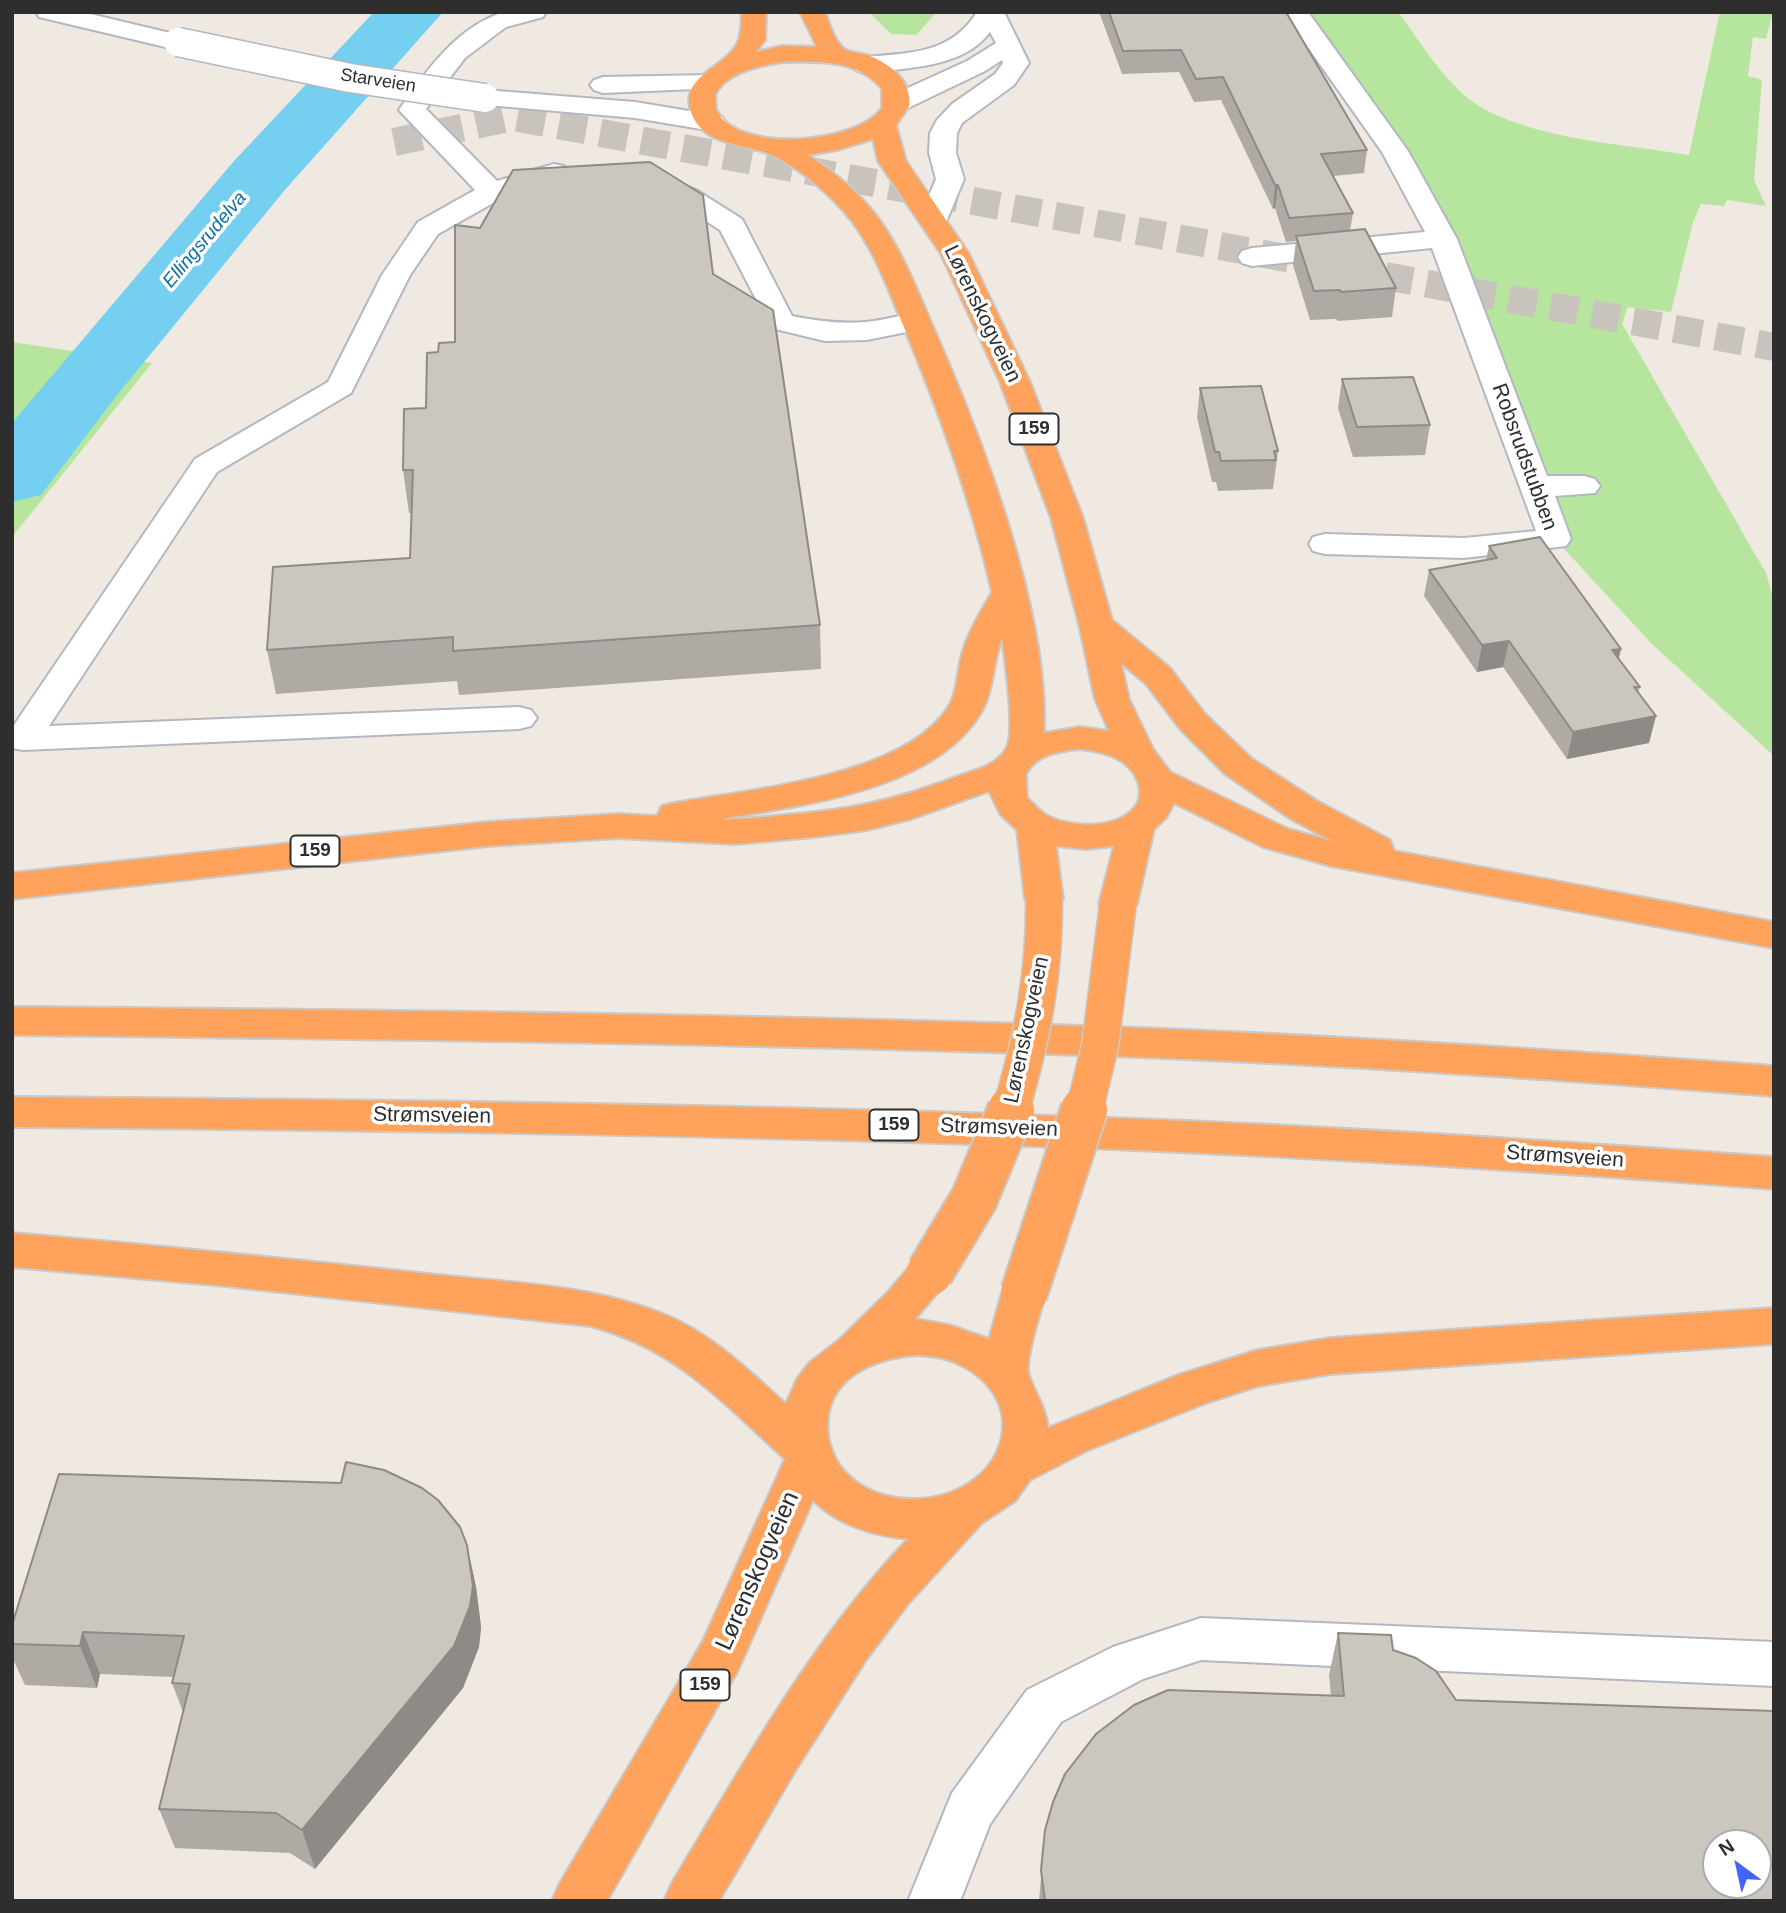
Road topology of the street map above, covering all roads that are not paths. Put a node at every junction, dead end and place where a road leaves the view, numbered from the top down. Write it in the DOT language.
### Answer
graph roads {
  1 [pos="48,12"];
  2 [pos="534,12"];
  3 [pos="754,12"];
  4 [pos="812,12"];
  5 [pos="990,12"];
  6 [pos="1295,12"];
  7 [pos="170,16"];
  8 [pos="1009,44"];
  9 [pos="836,56"];
  10 [pos="865,65"];
  11 [pos="733,66"];
  12 [pos="709,83"];
  13 [pos="492,88"];
  14 [pos="890,113"];
  15 [pos="713,123"];
  16 [pos="777,146"];
  17 [pos="581,173"];
  18 [pos="634,179"];
  19 [pos="492,192"];
  20 [pos="933,219"];
  21 [pos="1443,239"];
  22 [pos="1252,257"];
  23 [pos="916,322"];
  24 [pos="1535,486"];
  25 [pos="1584,486"];
  26 [pos="1325,544"];
  27 [pos="1009,592"];
  28 [pos="1096,624"];
  29 [pos="519,718"];
  30 [pos="1018,762"];
  31 [pos="1147,767"];
  32 [pos="1137,825"];
  33 [pos="618,826"];
  34 [pos="1035,826"];
  35 [pos="1411,866"];
  36 [pos="12,886"];
  37 [pos="1774,935"];
  38 [pos="12,1021"];
  39 [pos="1774,1081"];
  40 [pos="12,1112"];
  41 [pos="1774,1173"];
  42 [pos="12,1250"];
  43 [pos="1774,1326"];
  44 [pos="853,1352"];
  45 [pos="1005,1376"];
  46 [pos="808,1454"];
  47 [pos="1016,1466"];
  48 [pos="965,1511"];
  49 [pos="1774,1664"];
  50 [pos="578,1901"];
  51 [pos="690,1901"];
  52 [pos="934,1901"];
  1 -- 13 [label="street, Starveien, bridge"];
  2 -- 19 [label="street"];
  3 -- 11 [label="highway"];
  4 -- 9 [label="highway"];
  5 -- 8 [label="street"];
  5 -- 10 [label="street"];
  6 -- 21 [label="street, Robsrudstubben"];
  7 -- 13 [label="street, Starveien"];
  8 -- 14 [label="street"];
  8 -- 20 [label="street"];
  9 -- 10 [label="highway, 159"];
  9 -- 11 [label="highway, 159"];
  10 -- 14 [label="highway, 159"];
  11 -- 12 [label="highway, 159"];
  12 -- 13 [label="street, Starveien"];
  12 -- 15 [label="highway"];
  13 -- 15 [label="street, Starveien"];
  14 -- 16 [label="highway"];
  14 -- 20 [label="highway, Lørenskogveien / 159"];
  15 -- 16 [label="highway"];
  16 -- 23 [label="highway"];
  17 -- 19 [label="street"];
  18 -- 23 [label="street"];
  19 -- 29 [label="street"];
  20 -- 28 [label="highway, Lørenskogveien / 159"];
  21 -- 22 [label="street"];
  21 -- 24 [label="street, Robsrudstubben"];
  23 -- 27 [label="highway"];
  24 -- 25 [label="street"];
  24 -- 26 [label="street, Robsrudstubben"];
  27 -- 30 [label="highway"];
  27 -- 33 [label="highway"];
  28 -- 31 [label="highway, Lørenskogveien / 159"];
  28 -- 35 [label="highway"];
  30 -- 31 [label="highway"];
  30 -- 33 [label="highway"];
  30 -- 34 [label="highway"];
  31 -- 32 [label="highway"];
  31 -- 35 [label="highway"];
  32 -- 34 [label="highway"];
  32 -- 45 [label="highway, bridge"];
  33 -- 36 [label="highway, 159"];
  34 -- 44 [label="highway, Lørenskogveien / 159, bridge"];
  35 -- 37 [label="highway"];
  38 -- 39 [label="highway"];
  40 -- 41 [label="highway, Strømsveien / 159"];
  42 -- 46 [label="highway, 159"];
  43 -- 47 [label="highway"];
  44 -- 45 [label="highway, 159"];
  44 -- 46 [label="highway, 159"];
  45 -- 47 [label="highway, 159"];
  46 -- 48 [label="highway, 159"];
  46 -- 50 [label="highway, Lørenskogveien / 159"];
  47 -- 48 [label="highway, 159"];
  48 -- 51 [label="highway, 159"];
  49 -- 52 [label="street"];
}
